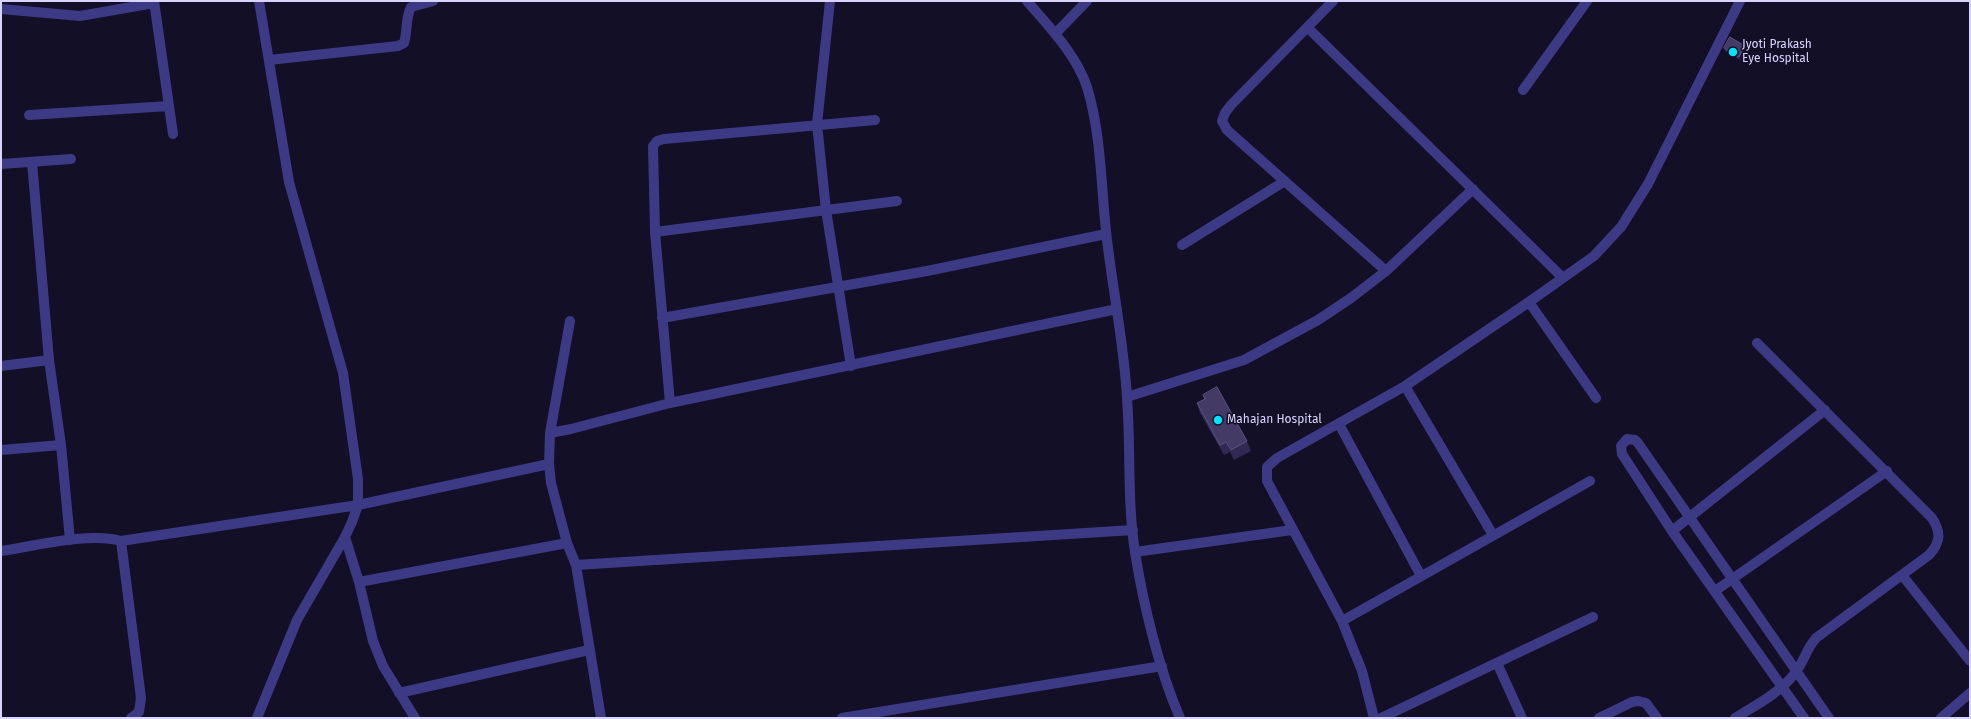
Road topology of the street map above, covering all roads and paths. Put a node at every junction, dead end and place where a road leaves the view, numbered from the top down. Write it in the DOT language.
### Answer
graph roads {
  1 [pos="260,1"];
  2 [pos="433,1"];
  3 [pos="830,1"];
  4 [pos="1027,1"];
  5 [pos="1086,1"];
  6 [pos="1333,1"];
  7 [pos="1587,1"];
  8 [pos="1740,1"];
  9 [pos="154,2"];
  10 [pos="1,9"];
  11 [pos="1308,28"];
  12 [pos="1055,34"];
  13 [pos="269,60"];
  14 [pos="1523,90"];
  15 [pos="169,106"];
  16 [pos="29,115"];
  17 [pos="875,120"];
  18 [pos="817,124"];
  19 [pos="173,134"];
  20 [pos="71,159"];
  21 [pos="32,162"];
  22 [pos="1,164"];
  23 [pos="1285,181"];
  24 [pos="1473,189"];
  25 [pos="897,201"];
  26 [pos="826,210"];
  27 [pos="656,232"];
  28 [pos="1106,234"];
  29 [pos="1182,245"];
  30 [pos="1386,271"];
  31 [pos="1563,278"];
  32 [pos="838,287"];
  33 [pos="1529,302"];
  34 [pos="1117,309"];
  35 [pos="662,318"];
  36 [pos="570,321"];
  37 [pos="1757,342"];
  38 [pos="49,360"];
  39 [pos="1,366"];
  40 [pos="851,366"];
  41 [pos="1405,386"];
  42 [pos="1127,397"];
  43 [pos="1596,398"];
  44 [pos="670,403"];
  45 [pos="1825,410"];
  46 [pos="1339,424"];
  47 [pos="550,433"];
  48 [pos="61,445"];
  49 [pos="1,450"];
  50 [pos="548,464"];
  51 [pos="1887,471"];
  52 [pos="1590,481"];
  53 [pos="358,505"];
  54 [pos="1689,518"];
  55 [pos="1133,530"];
  56 [pos="1292,530"];
  57 [pos="1672,531"];
  58 [pos="1493,536"];
  59 [pos="345,537"];
  60 [pos="70,540"];
  61 [pos="121,541"];
  62 [pos="567,543"];
  63 [pos="1,551"];
  64 [pos="1135,552"];
  65 [pos="576,565"];
  66 [pos="1902,575"];
  67 [pos="1421,576"];
  68 [pos="1732,579"];
  69 [pos="359,582"];
  70 [pos="1714,590"];
  71 [pos="1593,617"];
  72 [pos="1342,621"];
  73 [pos="589,650"];
  74 [pos="1970,661"];
  75 [pos="1498,663"];
  76 [pos="1162,666"];
  77 [pos="1796,672"];
  78 [pos="1783,688"];
  79 [pos="399,693"];
  80 [pos="1970,693"];
  81 [pos="131,718"];
  82 [pos="257,718"];
  83 [pos="415,718"];
  84 [pos="601,718"];
  85 [pos="842,718"];
  86 [pos="1180,718"];
  87 [pos="1374,718"];
  88 [pos="1381,718"];
  89 [pos="1522,718"];
  90 [pos="1599,718"];
  91 [pos="1656,718"];
  92 [pos="1735,718"];
  93 [pos="1804,718"];
  94 [pos="1829,718"];
  95 [pos="1941,718"];
  1 -- 13 [label="street"];
  2 -- 13 [label="street"];
  3 -- 18 [label="street"];
  4 -- 12 [label="street"];
  5 -- 12 [label="street"];
  6 -- 11 [label="street"];
  7 -- 14 [label="street"];
  8 -- 31 [label="street"];
  9 -- 10 [label="street"];
  9 -- 15 [label="street"];
  11 -- 23 [label="street"];
  11 -- 24 [label="street"];
  12 -- 28 [label="street"];
  13 -- 53 [label="street"];
  15 -- 16 [label="street"];
  15 -- 19 [label="street"];
  17 -- 18 [label="street"];
  18 -- 26 [label="street"];
  18 -- 27 [label="street"];
  20 -- 21 [label="street"];
  21 -- 22 [label="street"];
  21 -- 38 [label="street"];
  23 -- 29 [label="street"];
  23 -- 30 [label="street"];
  24 -- 30 [label="street"];
  24 -- 31 [label="street"];
  25 -- 26 [label="street"];
  26 -- 27 [label="street"];
  26 -- 32 [label="street"];
  27 -- 35 [label="street"];
  28 -- 32 [label="street"];
  28 -- 34 [label="street"];
  30 -- 42 [label="street"];
  31 -- 33 [label="street"];
  32 -- 35 [label="street"];
  32 -- 40 [label="street"];
  33 -- 41 [label="street"];
  33 -- 43 [label="street"];
  34 -- 40 [label="street"];
  34 -- 42 [label="street"];
  35 -- 44 [label="street"];
  36 -- 47 [label="street"];
  37 -- 45 [label="street"];
  38 -- 39 [label="street"];
  38 -- 48 [label="street"];
  40 -- 44 [label="street"];
  41 -- 46 [label="street"];
  41 -- 58 [label="street"];
  42 -- 55 [label="street"];
  44 -- 47 [label="street"];
  45 -- 51 [label="street"];
  45 -- 54 [label="street"];
  46 -- 56 [label="street"];
  46 -- 67 [label="street"];
  47 -- 50 [label="street"];
  48 -- 49 [label="street"];
  48 -- 60 [label="street"];
  50 -- 53 [label="street"];
  50 -- 62 [label="street"];
  51 -- 66 [label="street"];
  51 -- 68 [label="street"];
  52 -- 58 [label="street"];
  53 -- 59 [label="street"];
  53 -- 61 [label="street"];
  54 -- 57 [label="street"];
  54 -- 57 [label="street"];
  54 -- 68 [label="street"];
  55 -- 64 [label="street"];
  55 -- 65 [label="street"];
  56 -- 64 [label="street"];
  56 -- 72 [label="street"];
  57 -- 70 [label="street"];
  58 -- 67 [label="street"];
  59 -- 69 [label="street"];
  59 -- 82 [label="street"];
  60 -- 61 [label="street"];
  60 -- 63 [label="street"];
  61 -- 81 [label="street"];
  62 -- 65 [label="street"];
  62 -- 69 [label="street"];
  64 -- 76 [label="street"];
  65 -- 73 [label="street"];
  66 -- 74 [label="street"];
  66 -- 77 [label="street"];
  67 -- 72 [label="street"];
  68 -- 70 [label="street"];
  68 -- 77 [label="street"];
  69 -- 79 [label="street"];
  70 -- 78 [label="street"];
  71 -- 75 [label="street"];
  72 -- 87 [label="street"];
  73 -- 79 [label="street"];
  73 -- 84 [label="street"];
  75 -- 88 [label="street"];
  75 -- 89 [label="street"];
  76 -- 85 [label="street"];
  76 -- 86 [label="street"];
  77 -- 78 [label="street"];
  77 -- 94 [label="street"];
  78 -- 92 [label="street"];
  78 -- 93 [label="street"];
  79 -- 83 [label="street"];
  80 -- 95 [label="street"];
  90 -- 91 [label="street"];
}
